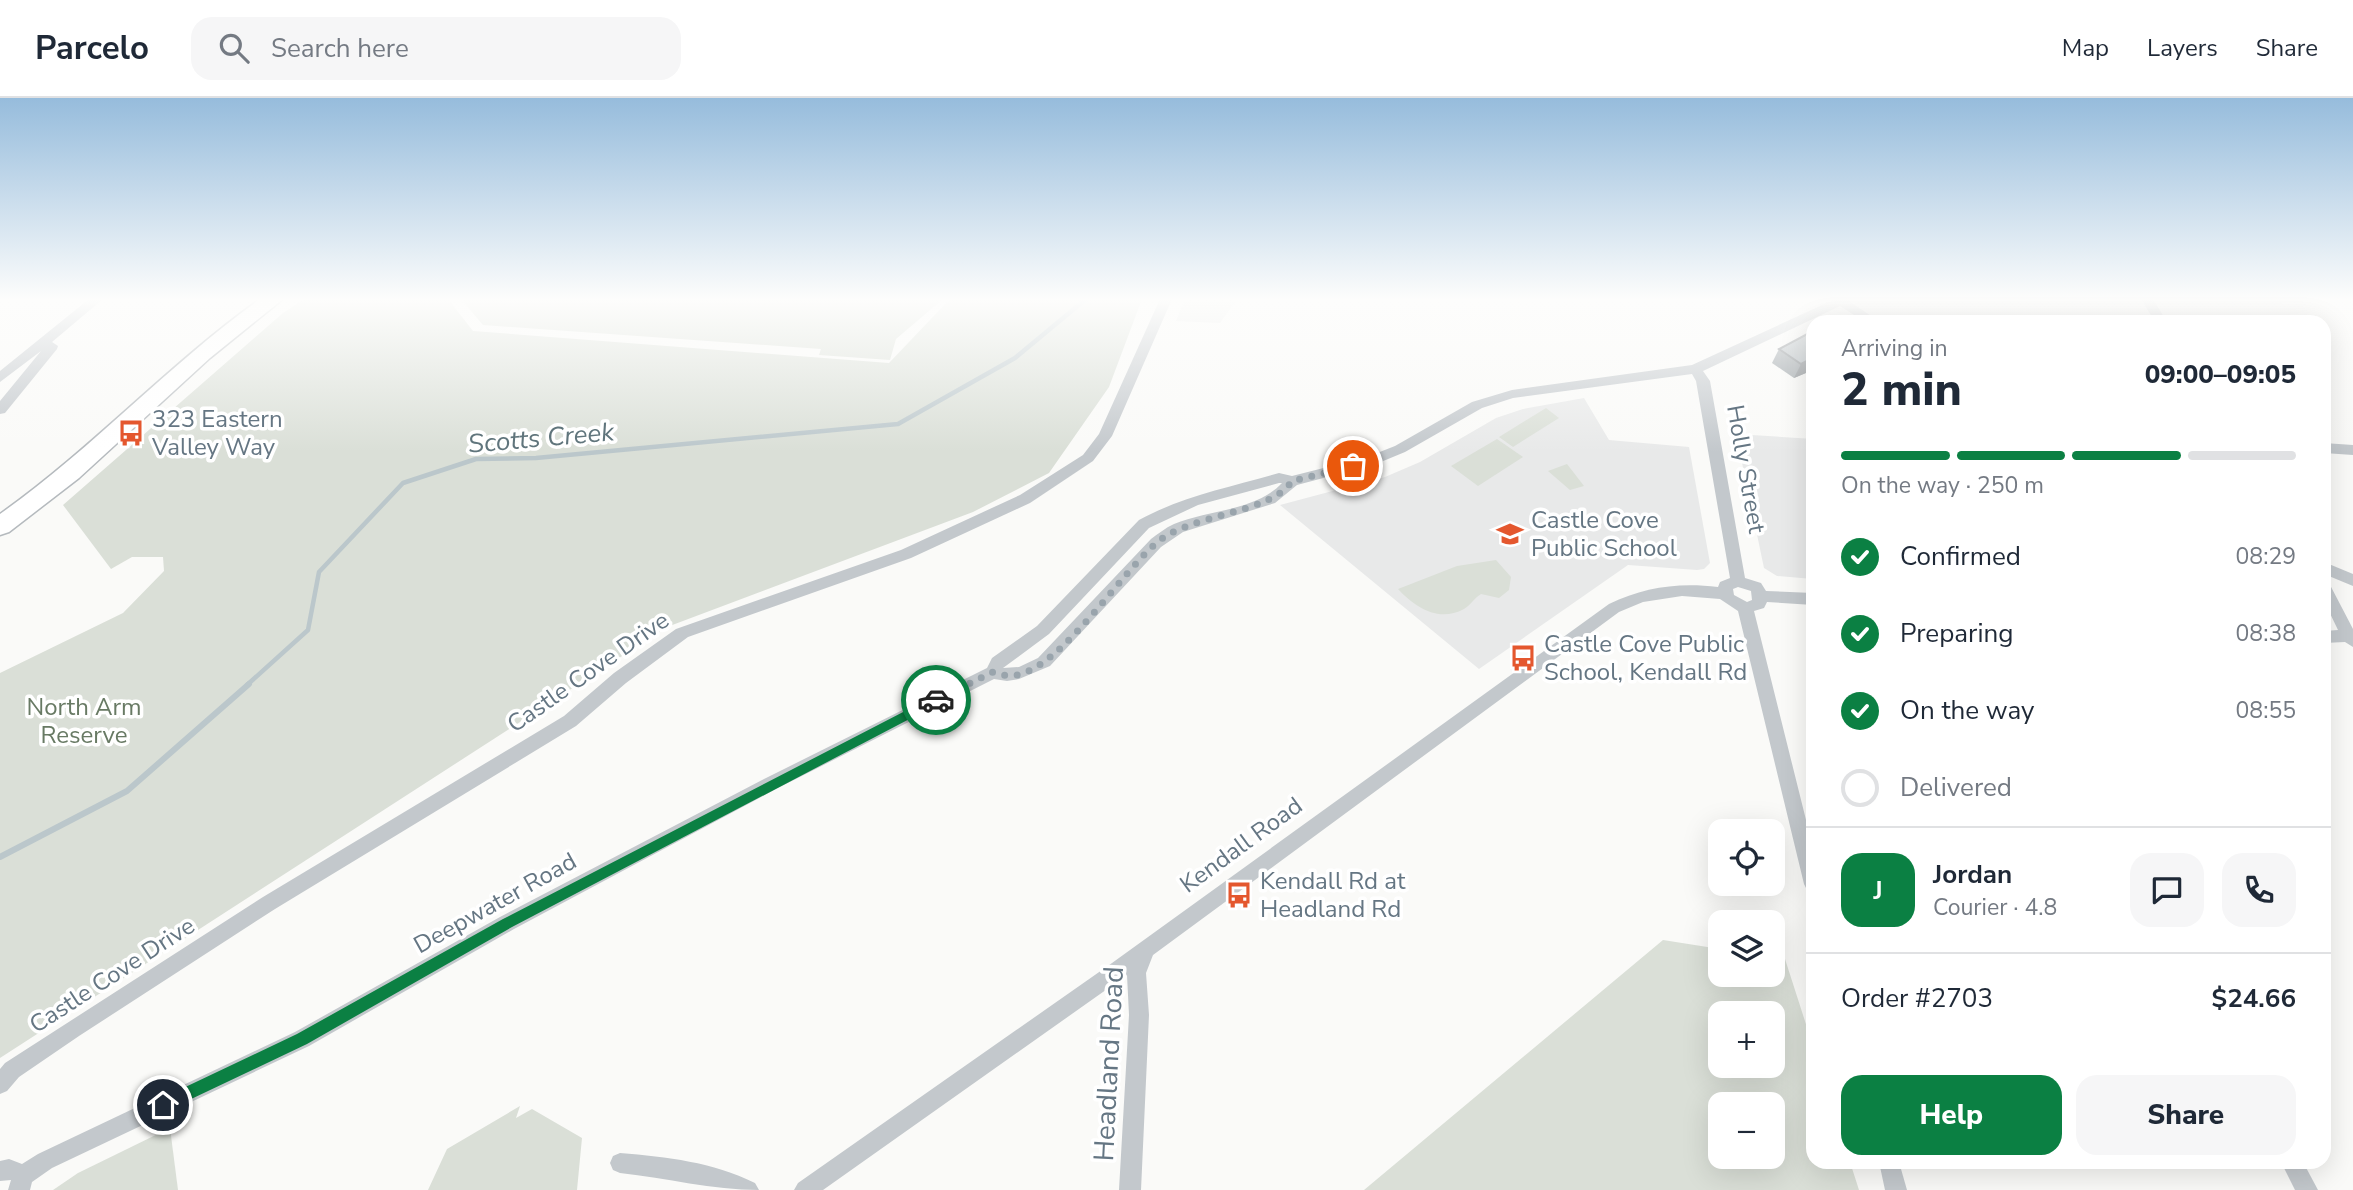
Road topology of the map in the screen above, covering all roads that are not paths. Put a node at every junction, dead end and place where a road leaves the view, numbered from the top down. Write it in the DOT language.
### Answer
graph roads {
  1 [pos="36,350"];
  2 [pos="50,350"];
  3 [pos="208,350"];
  4 [pos="1143,350"];
  5 [pos="1736,350"];
  6 [pos="1695,369"];
  7 [pos="0,378"];
  8 [pos="0,411"];
  9 [pos="2331,448"];
  10 [pos="2353,450"];
  11 [pos="1292,481"];
  12 [pos="0,526"];
  13 [pos="2331,571"];
  14 [pos="2353,580"];
  15 [pos="1738,581"];
  16 [pos="1724,594"];
  17 [pos="1761,596"];
  18 [pos="1806,599"];
  19 [pos="2331,599"];
  20 [pos="1745,608"];
  21 [pos="2331,637"];
  22 [pos="2350,638"];
  23 [pos="993,672"];
  24 [pos="1806,856"];
  25 [pos="1151,944"];
  26 [pos="0,1084"];
  27 [pos="620,1163"];
  28 [pos="1891,1169"];
  29 [pos="2295,1169"];
  30 [pos="0,1171"];
  31 [pos="20,1184"];
  32 [pos="748,1190"];
  33 [pos="806,1190"];
  34 [pos="1130,1190"];
  35 [pos="1896,1190"];
  36 [pos="2307,1190"];
  1 -- 7 [label="street"];
  2 -- 8 [label="street"];
  3 -- 12 [label="main road"];
  4 -- 26 [label="street, Castle Cove Drive"];
  5 -- 6 [label="street, Deepwater Road"];
  6 -- 11 [label="street, Deepwater Road"];
  6 -- 15 [label="street, Holly Street"];
  9 -- 10 [label="street"];
  11 -- 23 [label="street, Deepwater Road"];
  11 -- 23 [label="street, Deepwater Road"];
  13 -- 14 [label="street"];
  15 -- 16 [label="street"];
  15 -- 17 [label="street"];
  16 -- 20 [label="street"];
  16 -- 25 [label="street, Kendall Road"];
  17 -- 18 [label="street"];
  17 -- 20 [label="street"];
  19 -- 22 [label="street"];
  20 -- 24 [label="street"];
  21 -- 22 [label="street"];
  23 -- 31 [label="street, Deepwater Road"];
  25 -- 33 [label="street, Kendall Road"];
  25 -- 34 [label="street, Headland Road"];
  27 -- 32 [label="street"];
  28 -- 35 [label="street"];
  29 -- 36 [label="street"];
  30 -- 31 [label="street"];
}
